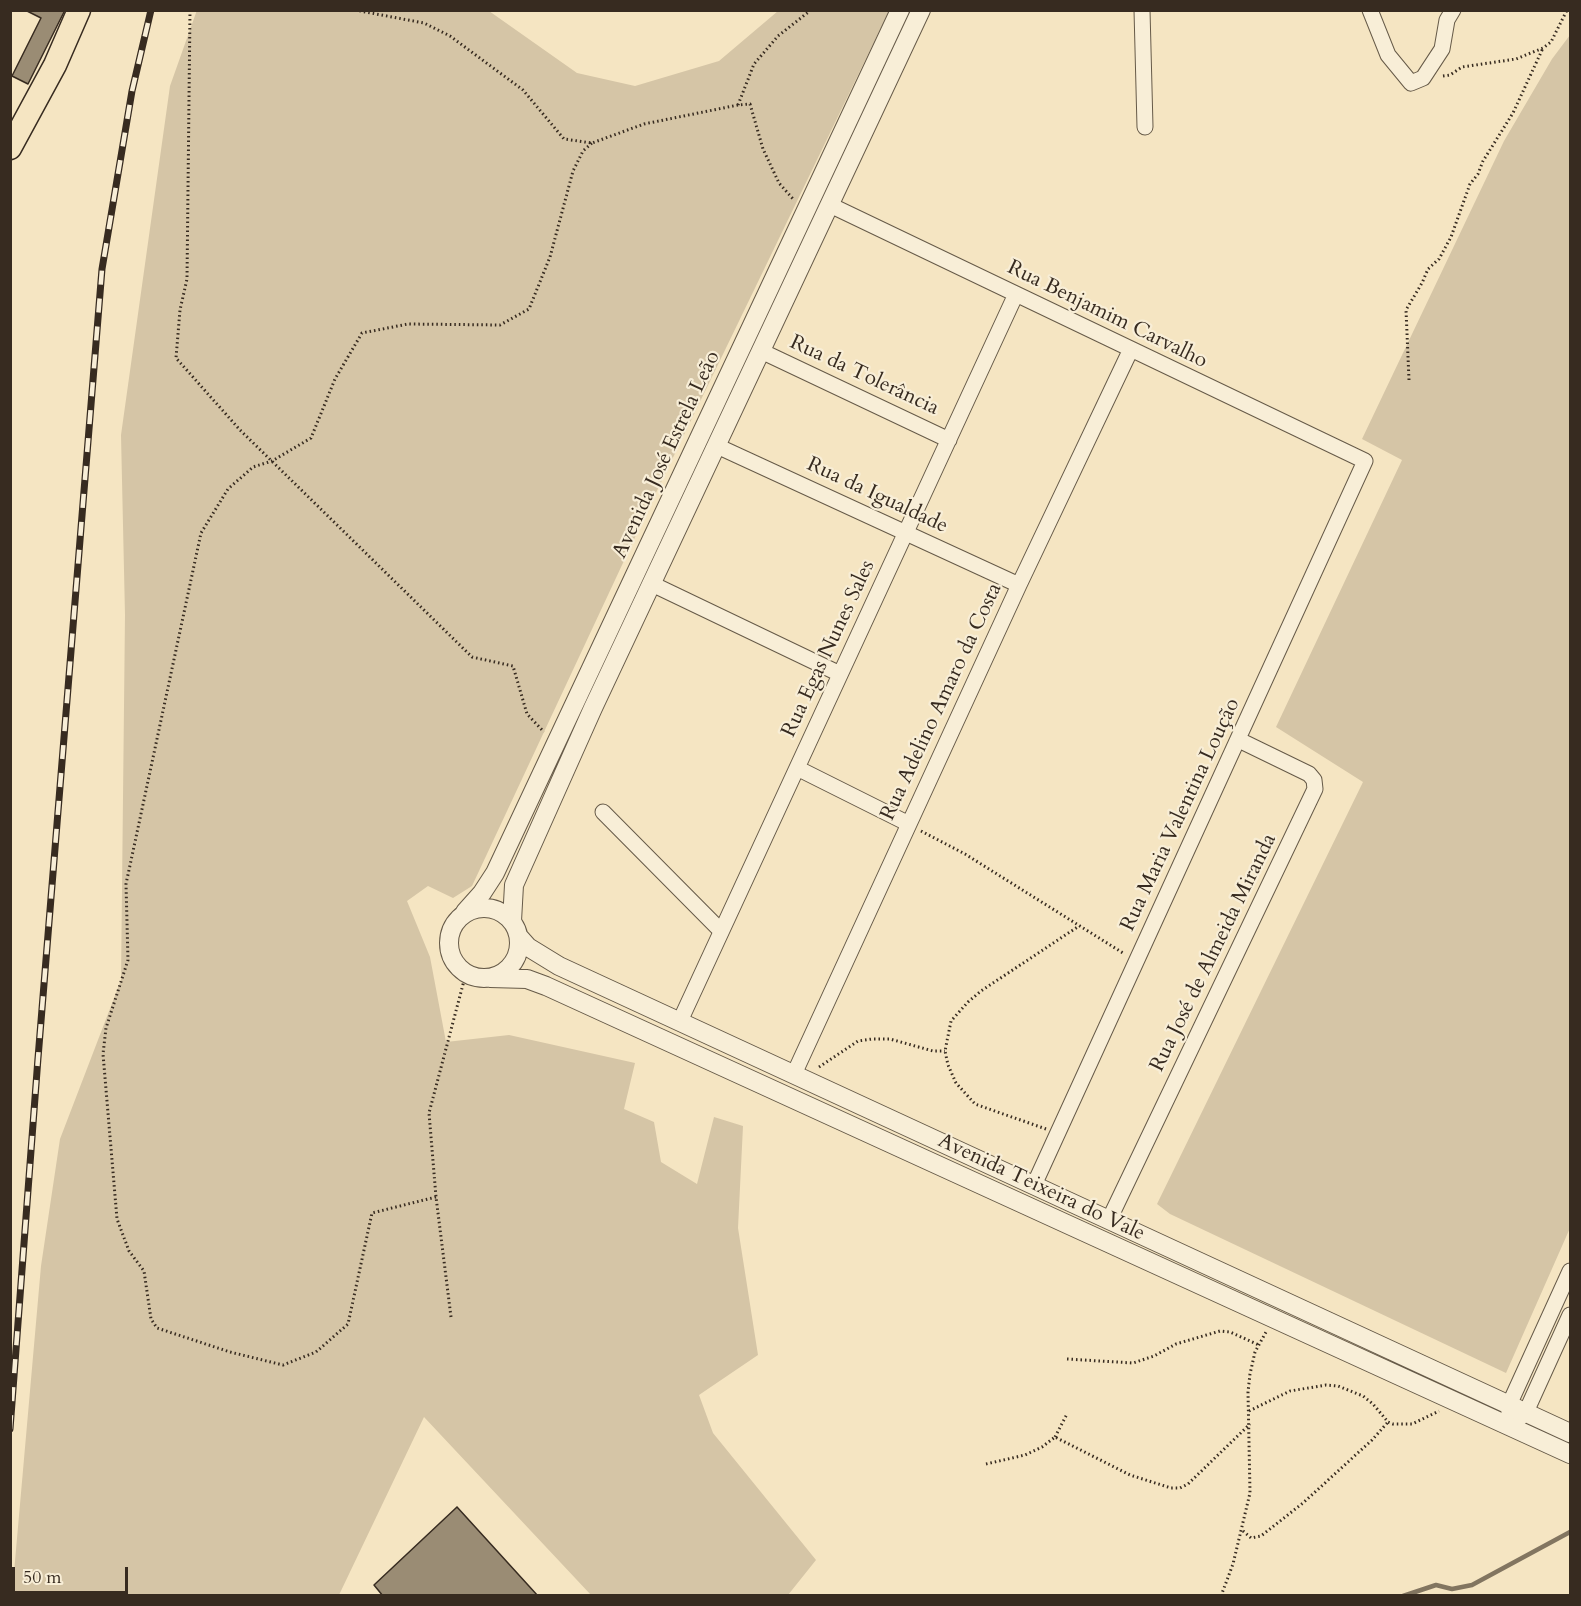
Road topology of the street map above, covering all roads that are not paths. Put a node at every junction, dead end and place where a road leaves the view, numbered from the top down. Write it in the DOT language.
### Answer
graph roads {
  1 [pos="80,10"];
  2 [pos="900,10"];
  3 [pos="921,10"];
  4 [pos="1142,10"];
  5 [pos="1370,10"];
  6 [pos="1453,10"];
  7 [pos="1145,127"];
  8 [pos="10,148"];
  9 [pos="830,206"];
  10 [pos="1016,294"];
  11 [pos="1131,349"];
  12 [pos="761,351"];
  13 [pos="949,440"];
  14 [pos="717,446"];
  15 [pos="1365,461"];
  16 [pos="906,533"];
  17 [pos="652,584"];
  18 [pos="1019,585"];
  19 [pos="840,674"];
  20 [pos="1239,740"];
  21 [pos="797,768"];
  22 [pos="603,812"];
  23 [pos="909,824"];
  24 [pos="465,912"];
  25 [pos="512,921"];
  26 [pos="721,931"];
  27 [pos="519,938"];
  28 [pos="490,978"];
  29 [pos="680,1022"];
  30 [pos="798,1076"];
  31 [pos="1034,1185"];
  32 [pos="1109,1220"];
  33 [pos="1570,1271"];
  34 [pos="1570,1316"];
  35 [pos="1518,1409"];
  36 [pos="1509,1426"];
  37 [pos="1570,1433"];
  38 [pos="1570,1454"];
  1 -- 8 [label="main road"];
  2 -- 24 [label="street, Avenida José Estrela Leão"];
  3 -- 9 [label="street, Avenida José Estrela Leão"];
  4 -- 7 [label="street"];
  5 -- 6 [label="street"];
  9 -- 10 [label="street, Rua Benjamim Carvalho"];
  9 -- 12 [label="street, Avenida José Estrela Leão"];
  10 -- 11 [label="street, Rua Benjamim Carvalho"];
  10 -- 13 [label="street, Rua Egas Nunes Sales"];
  11 -- 15 [label="street, Rua Benjamim Carvalho"];
  11 -- 18 [label="street, Rua Adelino Amaro da Costa"];
  12 -- 13 [label="street, Rua da Tolerância"];
  12 -- 14 [label="street, Avenida José Estrela Leão"];
  13 -- 16 [label="street, Rua Egas Nunes Sales"];
  14 -- 16 [label="street, Rua da Igualdade"];
  14 -- 17 [label="street, Avenida José Estrela Leão"];
  15 -- 20 [label="street, Rua Maria Valentina Loução"];
  16 -- 18 [label="street, Rua da Igualdade"];
  16 -- 19 [label="street, Rua Egas Nunes Sales"];
  17 -- 19 [label="street"];
  17 -- 25 [label="street, Avenida José Estrela Leão"];
  18 -- 23 [label="street, Rua Adelino Amaro da Costa"];
  19 -- 21 [label="street, Rua Egas Nunes Sales"];
  20 -- 31 [label="street, Rua Maria Valentina Loução"];
  20 -- 32 [label="street, Rua José de Almeida Miranda"];
  21 -- 23 [label="street"];
  21 -- 26 [label="street, Rua Egas Nunes Sales"];
  22 -- 26 [label="street"];
  23 -- 30 [label="street, Rua Adelino Amaro da Costa"];
  24 -- 25 [label="street"];
  24 -- 28 [label="street, Avenida Teixeira do Vale"];
  25 -- 27 [label="street"];
  26 -- 29 [label="street, Rua Egas Nunes Sales"];
  27 -- 28 [label="street"];
  27 -- 29 [label="street, Avenida Teixeira do Vale"];
  28 -- 36 [label="street, Avenida Teixeira do Vale"];
  29 -- 30 [label="street, Avenida Teixeira do Vale"];
  30 -- 31 [label="street, Avenida Teixeira do Vale"];
  31 -- 32 [label="street, Avenida Teixeira do Vale"];
  32 -- 35 [label="street, Avenida Teixeira do Vale"];
  33 -- 35 [label="street"];
  34 -- 35 [label="street"];
  35 -- 36 [label="street"];
  35 -- 37 [label="street, Avenida Teixeira do Vale"];
  36 -- 38 [label="street, Avenida Teixeira do Vale"];
}
